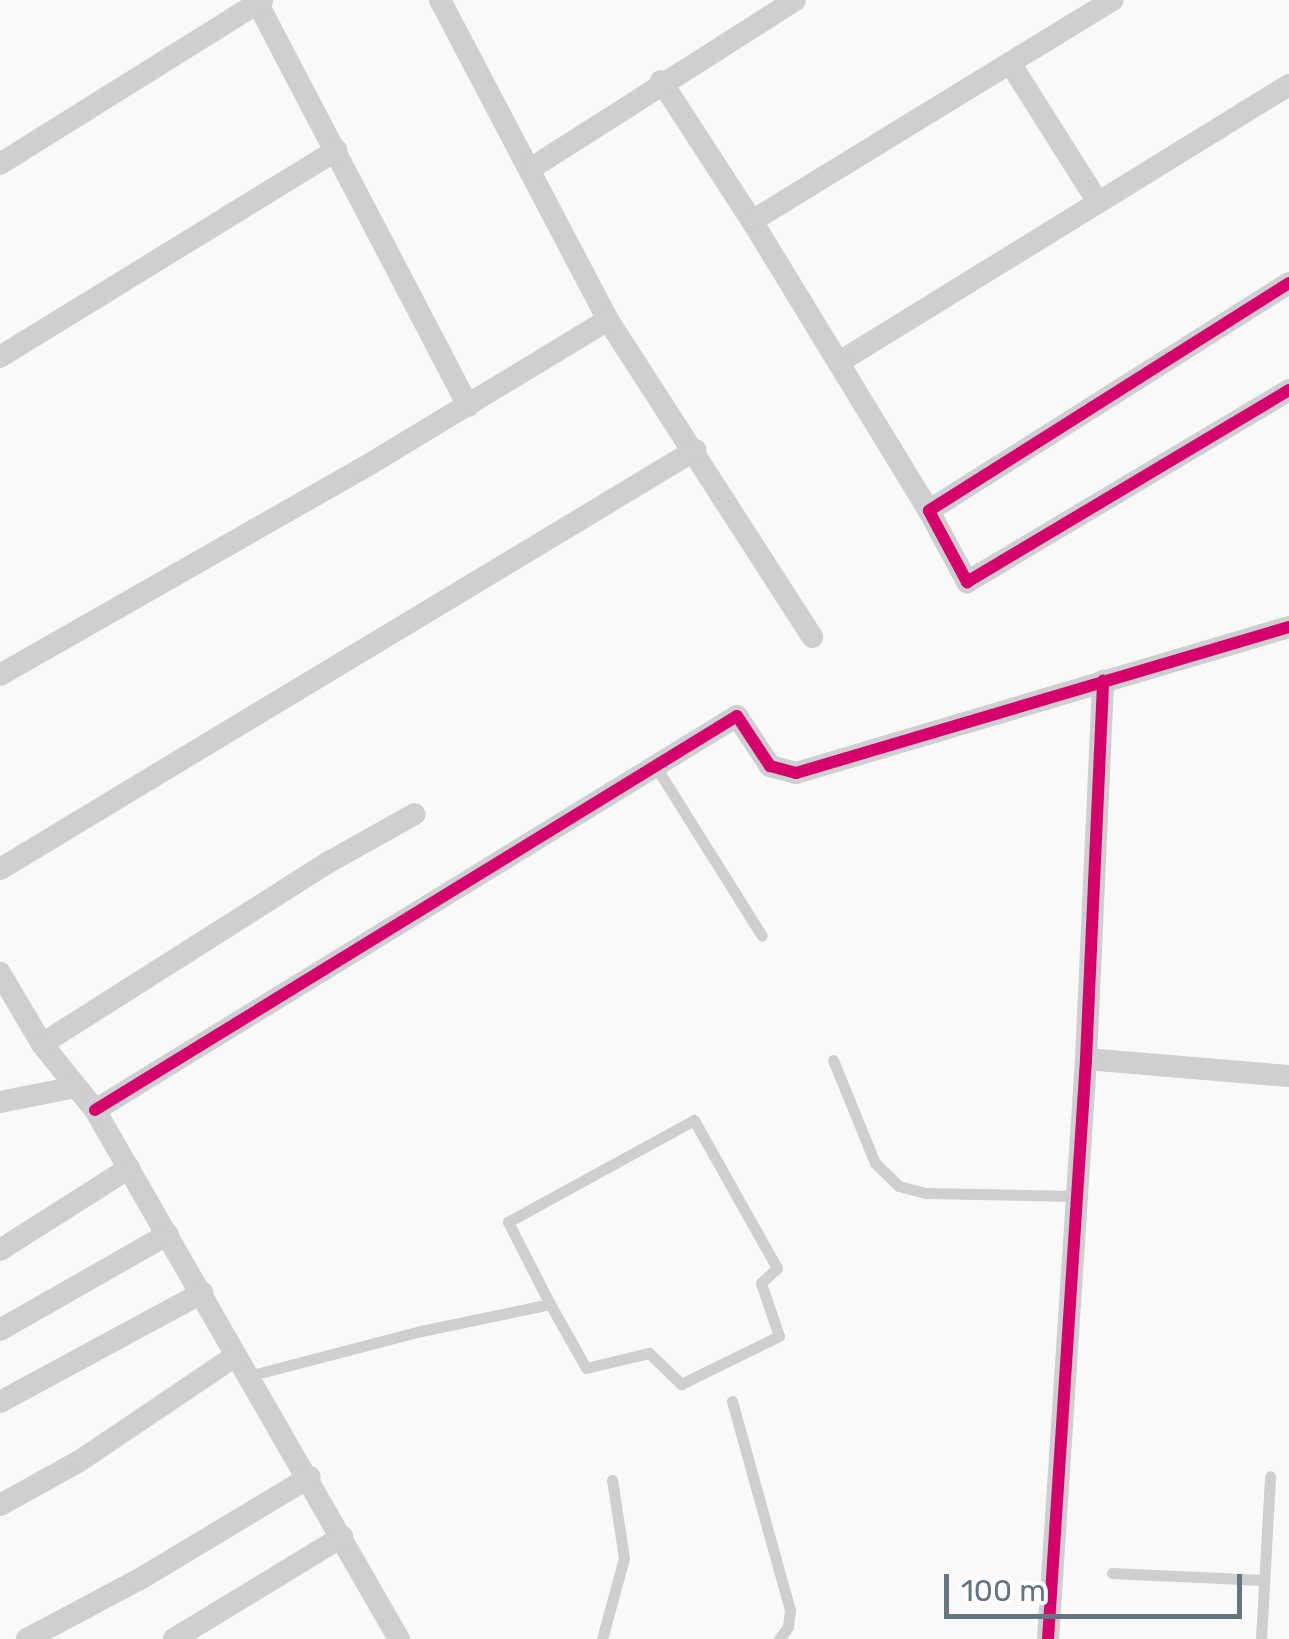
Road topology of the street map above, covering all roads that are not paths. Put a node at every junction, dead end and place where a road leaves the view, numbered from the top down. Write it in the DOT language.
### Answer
graph roads {
  1 [pos="440,0"];
  2 [pos="794,0"];
  3 [pos="1114,0"];
  4 [pos="250,3"];
  5 [pos="1010,64"];
  6 [pos="661,81"];
  7 [pos="1289,85"];
  8 [pos="336,150"];
  9 [pos="0,164"];
  10 [pos="530,168"];
  11 [pos="1098,202"];
  12 [pos="752,221"];
  13 [pos="1289,284"];
  14 [pos="608,320"];
  15 [pos="0,357"];
  16 [pos="840,360"];
  17 [pos="1289,390"];
  18 [pos="468,406"];
  19 [pos="694,450"];
  20 [pos="929,511"];
  21 [pos="1289,627"];
  22 [pos="812,637"];
  23 [pos="0,674"];
  24 [pos="1103,680"];
  25 [pos="656,767"];
  26 [pos="415,814"];
  27 [pos="0,870"];
  28 [pos="762,936"];
  29 [pos="0,974"];
  30 [pos="42,1044"];
  31 [pos="1086,1059"];
  32 [pos="832,1060"];
  33 [pos="1289,1076"];
  34 [pos="76,1087"];
  35 [pos="0,1102"];
  36 [pos="95,1110"];
  37 [pos="129,1168"];
  38 [pos="1076,1196"];
  39 [pos="168,1234"];
  40 [pos="0,1250"];
  41 [pos="202,1292"];
  42 [pos="550,1304"];
  43 [pos="0,1330"];
  44 [pos="242,1366"];
  45 [pos="0,1402"];
  46 [pos="732,1402"];
  47 [pos="1270,1476"];
  48 [pos="310,1478"];
  49 [pos="612,1480"];
  50 [pos="0,1505"];
  51 [pos="342,1538"];
  52 [pos="1112,1572"];
  53 [pos="1264,1580"];
  54 [pos="27,1639"];
  55 [pos="174,1639"];
  56 [pos="400,1639"];
  57 [pos="602,1639"];
  58 [pos="780,1639"];
  59 [pos="1048,1639"];
  60 [pos="1261,1639"];
  1 -- 10 [label="street"];
  2 -- 6 [label="street"];
  3 -- 5 [label="street"];
  4 -- 8 [label="street"];
  4 -- 9 [label="street"];
  5 -- 11 [label="street"];
  5 -- 12 [label="street"];
  6 -- 10 [label="street"];
  6 -- 12 [label="street"];
  7 -- 11 [label="street"];
  8 -- 15 [label="street"];
  8 -- 18 [label="street"];
  10 -- 14 [label="street"];
  11 -- 16 [label="street"];
  12 -- 16 [label="street"];
  13 -- 20 [label="street"];
  14 -- 18 [label="street"];
  14 -- 19 [label="street"];
  16 -- 20 [label="street"];
  17 -- 20 [label="street"];
  18 -- 23 [label="street"];
  19 -- 22 [label="street"];
  19 -- 27 [label="street"];
  21 -- 24 [label="street"];
  24 -- 25 [label="street"];
  24 -- 31 [label="street"];
  25 -- 28 [label="lane"];
  25 -- 36 [label="street"];
  26 -- 30 [label="street"];
  29 -- 30 [label="street"];
  30 -- 34 [label="street"];
  31 -- 33 [label="street"];
  31 -- 38 [label="street"];
  32 -- 38 [label="lane"];
  34 -- 35 [label="street"];
  34 -- 36 [label="street"];
  36 -- 37 [label="street"];
  37 -- 39 [label="street"];
  37 -- 40 [label="street"];
  38 -- 59 [label="street"];
  39 -- 41 [label="street"];
  39 -- 43 [label="street"];
  41 -- 44 [label="street"];
  41 -- 45 [label="street"];
  42 -- 42 [label="lane"];
  42 -- 44 [label="lane"];
  44 -- 48 [label="street"];
  44 -- 50 [label="street"];
  46 -- 58 [label="lane"];
  47 -- 53 [label="lane"];
  48 -- 51 [label="street"];
  48 -- 54 [label="street"];
  49 -- 57 [label="lane"];
  51 -- 55 [label="street"];
  51 -- 56 [label="street"];
  52 -- 53 [label="lane"];
  53 -- 60 [label="lane"];
}
